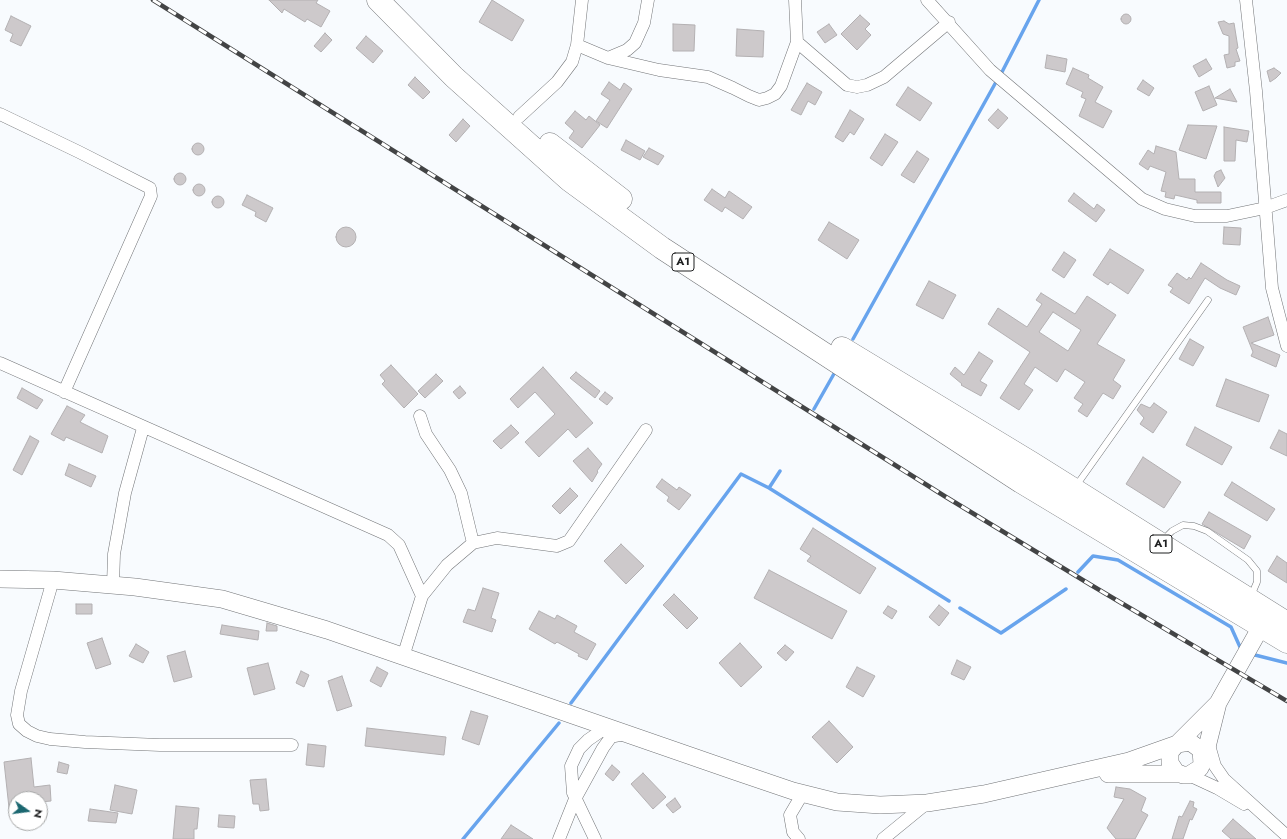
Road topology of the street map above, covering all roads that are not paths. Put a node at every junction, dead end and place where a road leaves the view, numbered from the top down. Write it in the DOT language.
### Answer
graph roads {
  1 [pos="378,0"];
  2 [pos="396,0"];
  3 [pos="582,0"];
  4 [pos="648,0"];
  5 [pos="795,0"];
  6 [pos="927,0"];
  7 [pos="1248,1"];
  8 [pos="949,22"];
  9 [pos="797,42"];
  10 [pos="577,45"];
  11 [pos="608,58"];
  12 [pos="0,114"];
  13 [pos="518,118"];
  14 [pos="1287,200"];
  15 [pos="1265,208"];
  16 [pos="1208,300"];
  17 [pos="1287,346"];
  18 [pos="0,363"];
  19 [pos="64,392"];
  20 [pos="420,416"];
  21 [pos="143,428"];
  22 [pos="646,430"];
  23 [pos="1067,497"];
  24 [pos="473,542"];
  25 [pos="1152,551"];
  26 [pos="0,579"];
  27 [pos="53,580"];
  28 [pos="113,585"];
  29 [pos="422,596"];
  30 [pos="1250,600"];
  31 [pos="1273,620"];
  32 [pos="1287,642"];
  33 [pos="403,656"];
  34 [pos="1218,703"];
  35 [pos="621,732"];
  36 [pos="1208,741"];
  37 [pos="1177,744"];
  38 [pos="292,745"];
  39 [pos="1190,771"];
  40 [pos="1042,782"];
  41 [pos="803,793"];
  42 [pos="575,799"];
  43 [pos="927,803"];
  44 [pos="1275,825"];
  45 [pos="1287,836"];
  46 [pos="559,839"];
  47 [pos="595,839"];
  48 [pos="799,839"];
  49 [pos="883,839"];
  1 -- 23 [label="highway, A1"];
  2 -- 13 [label="highway, A1"];
  3 -- 10 [label="street"];
  4 -- 11 [label="street"];
  5 -- 9 [label="street"];
  6 -- 8 [label="street"];
  7 -- 15 [label="street"];
  8 -- 9 [label="street"];
  8 -- 15 [label="street"];
  9 -- 11 [label="street"];
  10 -- 11 [label="street"];
  10 -- 13 [label="street"];
  12 -- 19 [label="street"];
  13 -- 23 [label="highway, A1"];
  14 -- 15 [label="street"];
  15 -- 17 [label="street"];
  16 -- 23 [label="lane"];
  18 -- 19 [label="street"];
  19 -- 21 [label="street"];
  20 -- 24 [label="street"];
  21 -- 28 [label="street"];
  21 -- 29 [label="street"];
  22 -- 24 [label="street"];
  23 -- 25 [label="highway, A1"];
  24 -- 29 [label="street"];
  25 -- 30 [label="highway, A1"];
  25 -- 30 [label="lane"];
  25 -- 31 [label="highway, A1"];
  26 -- 27 [label="street"];
  27 -- 28 [label="street"];
  27 -- 38 [label="street"];
  28 -- 33 [label="street"];
  29 -- 33 [label="street"];
  30 -- 31 [label="highway, A1"];
  31 -- 32 [label="highway, A1"];
  31 -- 34 [label="street"];
  33 -- 35 [label="street"];
  34 -- 36 [label="street"];
  34 -- 37 [label="street"];
  35 -- 41 [label="street"];
  35 -- 42 [label="street"];
  35 -- 42 [label="street"];
  36 -- 39 [label="street"];
  36 -- 44 [label="street"];
  37 -- 39 [label="street"];
  37 -- 39 [label="street"];
  37 -- 40 [label="street"];
  39 -- 40 [label="street"];
  39 -- 44 [label="street"];
  40 -- 43 [label="street"];
  41 -- 43 [label="street"];
  41 -- 48 [label="street"];
  42 -- 46 [label="street"];
  42 -- 47 [label="street"];
  43 -- 49 [label="street"];
  44 -- 45 [label="street"];
}
